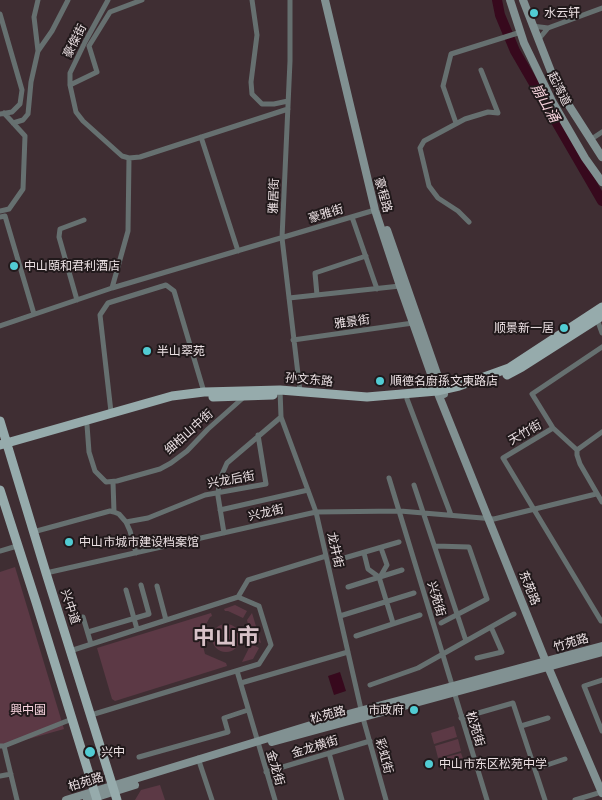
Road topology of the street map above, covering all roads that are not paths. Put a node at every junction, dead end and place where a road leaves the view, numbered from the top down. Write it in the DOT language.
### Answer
graph roads {
  1 [pos="38,0"];
  2 [pos="68,0"];
  3 [pos="108,0"];
  4 [pos="142,0"];
  5 [pos="252,0"];
  6 [pos="290,0"];
  7 [pos="325,0"];
  8 [pos="330,0"];
  9 [pos="510,0"];
  10 [pos="523,0"];
  11 [pos="602,8"];
  12 [pos="0,14"];
  13 [pos="532,26"];
  14 [pos="548,28"];
  15 [pos="517,33"];
  16 [pos="538,40"];
  17 [pos="38,51"];
  18 [pos="481,70"];
  19 [pos="70,85"];
  20 [pos="288,101"];
  21 [pos="288,110"];
  22 [pos="2,114"];
  23 [pos="14,123"];
  24 [pos="456,124"];
  25 [pos="602,132"];
  26 [pos="202,137"];
  27 [pos="590,140"];
  28 [pos="129,158"];
  29 [pos="602,158"];
  30 [pos="602,182"];
  31 [pos="375,210"];
  32 [pos="0,212"];
  33 [pos="0,217"];
  34 [pos="352,217"];
  35 [pos="84,220"];
  36 [pos="469,222"];
  37 [pos="282,238"];
  38 [pos="238,251"];
  39 [pos="366,256"];
  40 [pos="400,286"];
  41 [pos="112,288"];
  42 [pos="377,289"];
  43 [pos="317,295"];
  44 [pos="289,298"];
  45 [pos="77,300"];
  46 [pos="602,307"];
  47 [pos="34,314"];
  48 [pos="598,316"];
  49 [pos="413,323"];
  50 [pos="0,326"];
  51 [pos="602,333"];
  52 [pos="294,340"];
  53 [pos="602,347"];
  54 [pos="300,391"];
  55 [pos="204,392"];
  56 [pos="280,392"];
  57 [pos="440,392"];
  58 [pos="248,393"];
  59 [pos="407,399"];
  60 [pos="111,412"];
  61 [pos="281,417"];
  62 [pos="0,421"];
  63 [pos="87,425"];
  64 [pos="553,428"];
  65 [pos="602,432"];
  66 [pos="258,435"];
  67 [pos="4,447"];
  68 [pos="578,450"];
  69 [pos="389,478"];
  70 [pos="112,482"];
  71 [pos="414,485"];
  72 [pos="0,490"];
  73 [pos="308,490"];
  74 [pos="218,492"];
  75 [pos="596,494"];
  76 [pos="602,502"];
  77 [pos="534,509"];
  78 [pos="220,510"];
  79 [pos="400,511"];
  80 [pos="114,512"];
  81 [pos="316,512"];
  82 [pos="424,513"];
  83 [pos="451,515"];
  84 [pos="492,519"];
  85 [pos="126,522"];
  86 [pos="33,532"];
  87 [pos="224,533"];
  88 [pos="399,542"];
  89 [pos="17,546"];
  90 [pos="435,546"];
  91 [pos="382,548"];
  92 [pos="0,551"];
  93 [pos="136,553"];
  94 [pos="364,553"];
  95 [pos="326,556"];
  96 [pos="341,559"];
  97 [pos="402,570"];
  98 [pos="46,573"];
  99 [pos="379,577"];
  100 [pos="141,585"];
  101 [pos="157,586"];
  102 [pos="348,587"];
  103 [pos="126,590"];
  104 [pos="414,593"];
  105 [pos="238,596"];
  106 [pos="387,602"];
  107 [pos="420,614"];
  108 [pos="458,614"];
  109 [pos="514,614"];
  110 [pos="340,616"];
  111 [pos="83,617"];
  112 [pos="134,619"];
  113 [pos="166,620"];
  114 [pos="602,621"];
  115 [pos="393,623"];
  116 [pos="440,623"];
  117 [pos="491,627"];
  118 [pos="137,629"];
  119 [pos="88,632"];
  120 [pos="356,636"];
  121 [pos="466,641"];
  122 [pos="91,644"];
  123 [pos="602,646"];
  124 [pos="70,650"];
  125 [pos="348,652"];
  126 [pos="602,652"];
  127 [pos="442,654"];
  128 [pos="477,658"];
  129 [pos="549,663"];
  130 [pos="237,671"];
  131 [pos="602,680"];
  132 [pos="241,683"];
  133 [pos="370,685"];
  134 [pos="453,690"];
  135 [pos="248,710"];
  136 [pos="362,714"];
  137 [pos="91,715"];
  138 [pos="461,718"];
  139 [pos="548,718"];
  140 [pos="600,719"];
  141 [pos="72,720"];
  142 [pos="521,726"];
  143 [pos="602,731"];
  144 [pos="370,741"];
  145 [pos="258,743"];
  146 [pos="2,746"];
  147 [pos="329,753"];
  148 [pos="139,757"];
  149 [pos="565,759"];
  150 [pos="199,761"];
  151 [pos="535,769"];
  152 [pos="266,772"];
  153 [pos="11,774"];
  154 [pos="0,776"];
  155 [pos="602,780"];
  156 [pos="115,792"];
  157 [pos="602,792"];
  158 [pos="93,797"];
  159 [pos="18,800"];
  160 [pos="66,800"];
  161 [pos="212,800"];
  162 [pos="274,800"];
  163 [pos="342,800"];
  164 [pos="386,800"];
  165 [pos="487,800"];
  166 [pos="545,800"];
  167 [pos="576,800"];
  1 -- 17 [label="street"];
  2 -- 17 [label="street"];
  3 -- 19 [label="street, 豪傑街"];
  4 -- 19 [label="street"];
  5 -- 20 [label="street"];
  6 -- 20 [label="street, 雅居街"];
  7 -- 31 [label="street, 豪程路"];
  8 -- 57 [label="street, 豪程路"];
  9 -- 15 [label="street, 起湾道"];
  10 -- 13 [label="street, 起湾道"];
  11 -- 14 [label="street"];
  12 -- 22 [label="street"];
  13 -- 14 [label="street"];
  13 -- 16 [label="street, 起湾道"];
  14 -- 16 [label="street"];
  15 -- 24 [label="street"];
  15 -- 30 [label="street, 起湾道"];
  16 -- 27 [label="street, 起湾道"];
  17 -- 23 [label="street"];
  18 -- 24 [label="street"];
  19 -- 28 [label="street, 豪傑街"];
  20 -- 21 [label="street, 雅居街"];
  21 -- 26 [label="street"];
  21 -- 37 [label="street, 雅居街"];
  22 -- 23 [label="street"];
  23 -- 32 [label="street"];
  24 -- 36 [label="street"];
  25 -- 27 [label="street"];
  26 -- 28 [label="street"];
  26 -- 38 [label="street"];
  27 -- 29 [label="street, 起湾道"];
  28 -- 41 [label="street"];
  31 -- 34 [label="street, 豪雅街"];
  31 -- 40 [label="street, 豪程路"];
  33 -- 47 [label="street"];
  34 -- 37 [label="street, 豪雅街"];
  34 -- 39 [label="street"];
  35 -- 45 [label="street"];
  37 -- 38 [label="street"];
  37 -- 44 [label="street, 雅居街"];
  38 -- 41 [label="street"];
  39 -- 42 [label="street"];
  39 -- 43 [label="street"];
  40 -- 42 [label="street"];
  40 -- 49 [label="street, 豪程路"];
  41 -- 45 [label="street"];
  42 -- 43 [label="street"];
  43 -- 44 [label="street"];
  44 -- 52 [label="street, 雅居街"];
  45 -- 47 [label="street"];
  46 -- 48 [label="main road, 孙文东路"];
  47 -- 50 [label="street"];
  48 -- 51 [label="street"];
  48 -- 57 [label="main road, 孙文东路"];
  49 -- 52 [label="street, 雅景街"];
  49 -- 57 [label="street, 豪程路"];
  52 -- 54 [label="street, 雅居街"];
  53 -- 64 [label="street, 天竹街"];
  54 -- 56 [label="main road, 孙文东路"];
  54 -- 57 [label="main road, 孙文东路"];
  55 -- 58 [label="main road, 孙文东路"];
  55 -- 60 [label="main road, 孙文东路"];
  55 -- 60 [label="street"];
  56 -- 58 [label="main road, 孙文东路"];
  56 -- 59 [label="main road, 孙文东路"];
  56 -- 61 [label="street, 龙井街"];
  57 -- 59 [label="main road, 孙文东路"];
  57 -- 84 [label="street, 东苑路"];
  58 -- 63 [label="main road, 孙文东路"];
  58 -- 70 [label="street, 细柏山中街"];
  59 -- 83 [label="street"];
  60 -- 67 [label="main road, 孙文东路"];
  61 -- 66 [label="street"];
  61 -- 73 [label="street, 龙井街"];
  62 -- 67 [label="main road, 兴中道"];
  63 -- 67 [label="main road, 孙文东路"];
  63 -- 70 [label="street"];
  64 -- 68 [label="street"];
  64 -- 77 [label="street, 天竹街"];
  65 -- 68 [label="street"];
  66 -- 74 [label="street"];
  66 -- 74 [label="street, 兴龙后街"];
  67 -- 86 [label="main road, 兴中道"];
  68 -- 75 [label="street"];
  69 -- 79 [label="street, 兴苑街"];
  70 -- 80 [label="street"];
  71 -- 82 [label="street"];
  72 -- 89 [label="main road"];
  73 -- 78 [label="street"];
  73 -- 81 [label="street, 龙井街"];
  74 -- 78 [label="street"];
  74 -- 85 [label="street, 兴龙后街"];
  75 -- 76 [label="street"];
  75 -- 77 [label="street"];
  77 -- 84 [label="street"];
  77 -- 114 [label="street, 天竹街"];
  78 -- 87 [label="street"];
  79 -- 81 [label="street, 兴龙街"];
  79 -- 82 [label="street, 兴龙街"];
  79 -- 127 [label="street, 兴苑街"];
  80 -- 85 [label="street"];
  80 -- 86 [label="street"];
  81 -- 87 [label="street, 兴龙街"];
  81 -- 95 [label="street, 龙井街"];
  82 -- 83 [label="street, 兴龙街"];
  82 -- 90 [label="street"];
  83 -- 84 [label="street, 兴龙街"];
  84 -- 129 [label="street, 东苑路"];
  85 -- 93 [label="street"];
  86 -- 98 [label="main road, 兴中道"];
  87 -- 93 [label="street, 兴龙街"];
  88 -- 91 [label="street"];
  89 -- 92 [label="street"];
  89 -- 141 [label="main road"];
  90 -- 108 [label="street"];
  90 -- 108 [label="street"];
  91 -- 94 [label="street"];
  91 -- 99 [label="street"];
  93 -- 98 [label="street, 兴龙街"];
  94 -- 96 [label="street"];
  94 -- 99 [label="street"];
  95 -- 105 [label="street"];
  95 -- 110 [label="street, 龙井街"];
  97 -- 99 [label="street"];
  98 -- 124 [label="main road, 兴中道"];
  99 -- 102 [label="street"];
  99 -- 106 [label="street"];
  100 -- 112 [label="street"];
  101 -- 113 [label="street"];
  103 -- 112 [label="street"];
  104 -- 106 [label="street"];
  105 -- 113 [label="street"];
  105 -- 130 [label="street"];
  106 -- 110 [label="street"];
  106 -- 115 [label="street"];
  107 -- 115 [label="street"];
  108 -- 116 [label="street"];
  108 -- 121 [label="street"];
  109 -- 117 [label="street"];
  110 -- 125 [label="street, 龙井街"];
  111 -- 119 [label="street"];
  112 -- 118 [label="street"];
  112 -- 119 [label="street"];
  113 -- 118 [label="street"];
  115 -- 120 [label="street"];
  117 -- 121 [label="street"];
  117 -- 128 [label="street"];
  118 -- 122 [label="street"];
  119 -- 122 [label="street"];
  121 -- 127 [label="street"];
  122 -- 124 [label="street"];
  123 -- 129 [label="street, 竹苑路"];
  124 -- 137 [label="main road, 兴中道"];
  125 -- 132 [label="street"];
  125 -- 136 [label="street, 龙井街"];
  126 -- 129 [label="street, 竹苑路"];
  127 -- 133 [label="street"];
  127 -- 134 [label="street, 兴苑街"];
  129 -- 134 [label="street, 松苑路"];
  129 -- 155 [label="street, 东苑路"];
  129 -- 157 [label="street, 东苑路"];
  130 -- 132 [label="street, 金龙街"];
  130 -- 137 [label="street"];
  131 -- 140 [label="street"];
  132 -- 135 [label="street, 金龙街"];
  134 -- 136 [label="street, 松苑路"];
  134 -- 138 [label="street, 松苑街"];
  135 -- 145 [label="street, 金龙街"];
  135 -- 148 [label="street"];
  136 -- 144 [label="street, 彩虹街"];
  136 -- 145 [label="street, 松苑路"];
  137 -- 156 [label="main road, 兴中道"];
  138 -- 142 [label="street"];
  138 -- 165 [label="street, 松苑街"];
  139 -- 142 [label="street"];
  140 -- 143 [label="street"];
  141 -- 146 [label="street"];
  141 -- 158 [label="main road"];
  142 -- 151 [label="street"];
  144 -- 147 [label="street, 金龙横街"];
  144 -- 164 [label="street, 彩虹街"];
  145 -- 150 [label="street, 松苑路"];
  145 -- 152 [label="street, 金龙街"];
  146 -- 153 [label="street"];
  147 -- 152 [label="street, 金龙横街"];
  147 -- 163 [label="street"];
  149 -- 151 [label="street"];
  150 -- 156 [label="street, 松苑路"];
  150 -- 161 [label="street"];
  151 -- 166 [label="street"];
  152 -- 162 [label="street, 金龙街"];
  153 -- 154 [label="street"];
  153 -- 159 [label="street"];
  156 -- 158 [label="street, 柏苑路"];
  157 -- 167 [label="street"];
  158 -- 160 [label="street, 柏苑路"];
}
